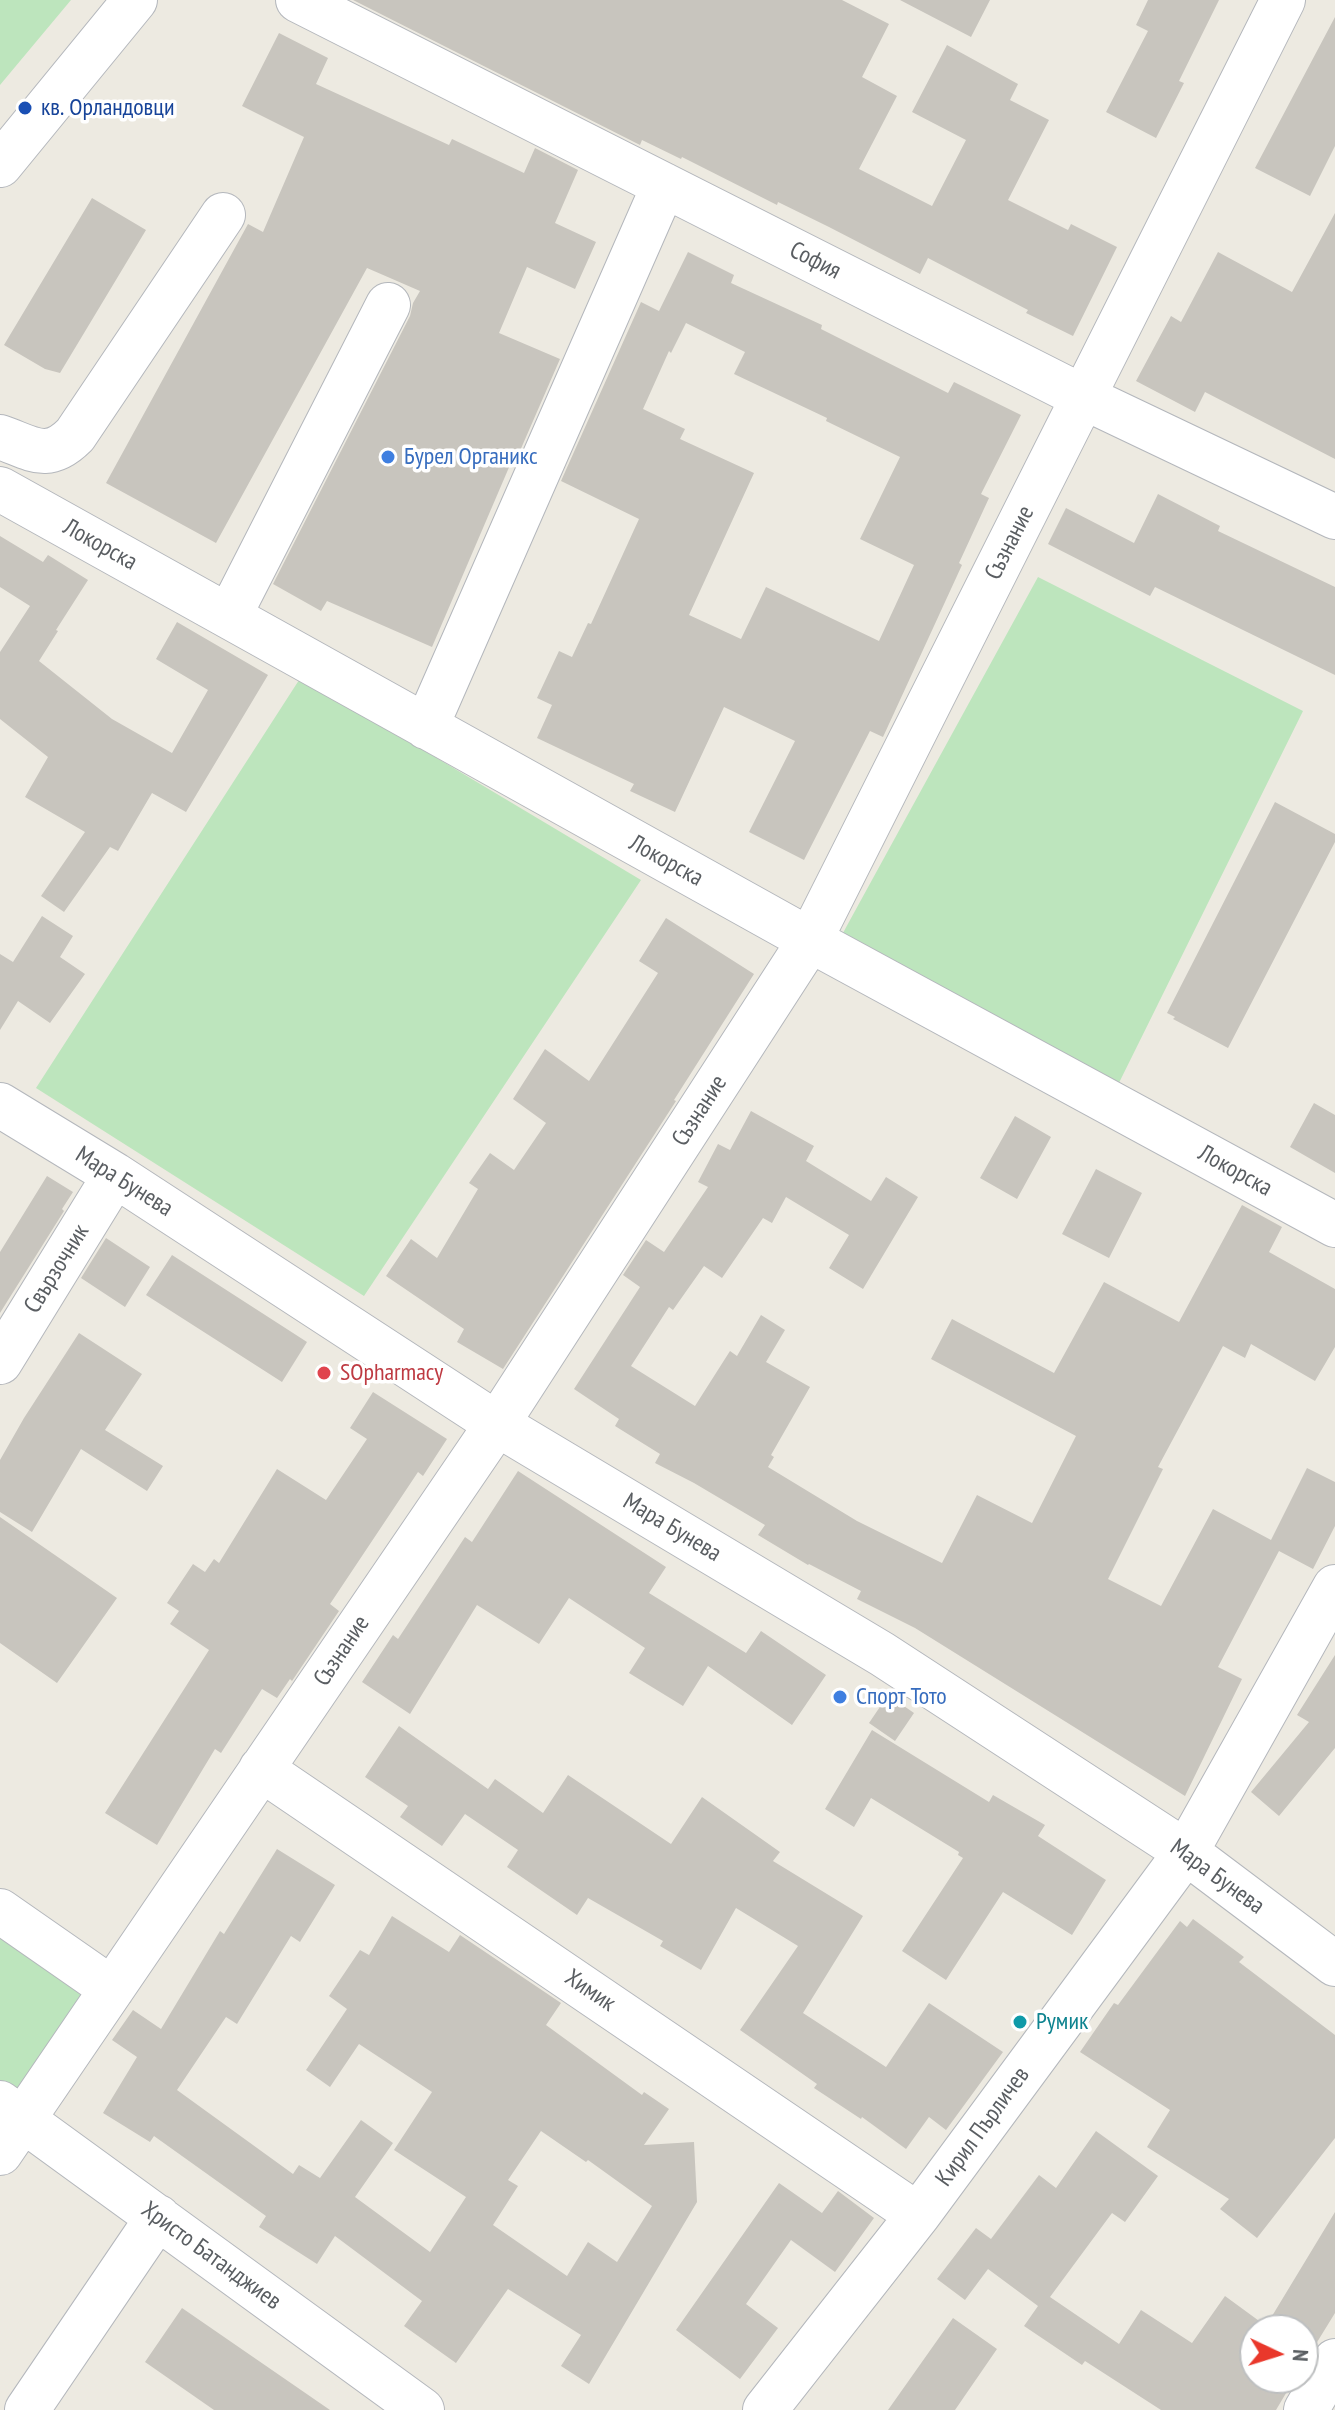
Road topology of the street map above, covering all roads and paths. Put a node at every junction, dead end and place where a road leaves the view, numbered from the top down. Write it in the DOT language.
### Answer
graph roads {
  1 [pos="135,0"];
  2 [pos="298,0"];
  3 [pos="1283,0"];
  4 [pos="0,165"];
  5 [pos="664,185"];
  6 [pos="223,215"];
  7 [pos="388,305"];
  8 [pos="1083,397"];
  9 [pos="0,437"];
  10 [pos="0,489"];
  11 [pos="1335,517"];
  12 [pos="229,616"];
  13 [pos="426,727"];
  14 [pos="810,940"];
  15 [pos="0,1105"];
  16 [pos="115,1175"];
  17 [pos="1335,1225"];
  18 [pos="0,1362"];
  19 [pos="497,1424"];
  20 [pos="1335,1587"];
  21 [pos="261,1769"];
  22 [pos="1186,1852"];
  23 [pos="0,1911"];
  24 [pos="1335,1964"];
  25 [pos="112,1989"];
  26 [pos="8,2125"];
  27 [pos="918,2215"];
  28 [pos="158,2217"];
  29 [pos="1335,2361"];
  30 [pos="27,2410"];
  31 [pos="422,2410"];
  32 [pos="765,2410"];
  33 [pos="1306,2410"];
  1 -- 4 [label="street"];
  2 -- 5 [label="street, София"];
  3 -- 8 [label="street, Съзнание"];
  5 -- 8 [label="street, София"];
  5 -- 13 [label="street"];
  6 -- 9 [label="street"];
  7 -- 12 [label="street"];
  8 -- 11 [label="street, София"];
  8 -- 14 [label="street, Съзнание"];
  10 -- 12 [label="street, Локорска"];
  12 -- 13 [label="street, Локорска"];
  13 -- 14 [label="street, Локорска"];
  14 -- 17 [label="street, Локорска"];
  14 -- 19 [label="street, Съзнание"];
  15 -- 16 [label="street, Мара Бунева"];
  16 -- 18 [label="street, Свързочник"];
  16 -- 19 [label="street, Мара Бунева"];
  19 -- 21 [label="street, Съзнание"];
  19 -- 22 [label="street, Мара Бунева"];
  20 -- 22 [label="street, Кирил Пърличев"];
  21 -- 25 [label="street, Съзнание"];
  21 -- 27 [label="street, Химик"];
  22 -- 24 [label="street, Мара Бунева"];
  22 -- 27 [label="street, Кирил Пърличев"];
  23 -- 25 [label="street"];
  25 -- 26 [label="street, Съзнание"];
  26 -- 28 [label="street, Христо Батанджиев"];
  27 -- 32 [label="street, Кирил Пърличев"];
  28 -- 30 [label="street"];
  28 -- 31 [label="street, Христо Батанджиев"];
  29 -- 33 [label="street"];
}
